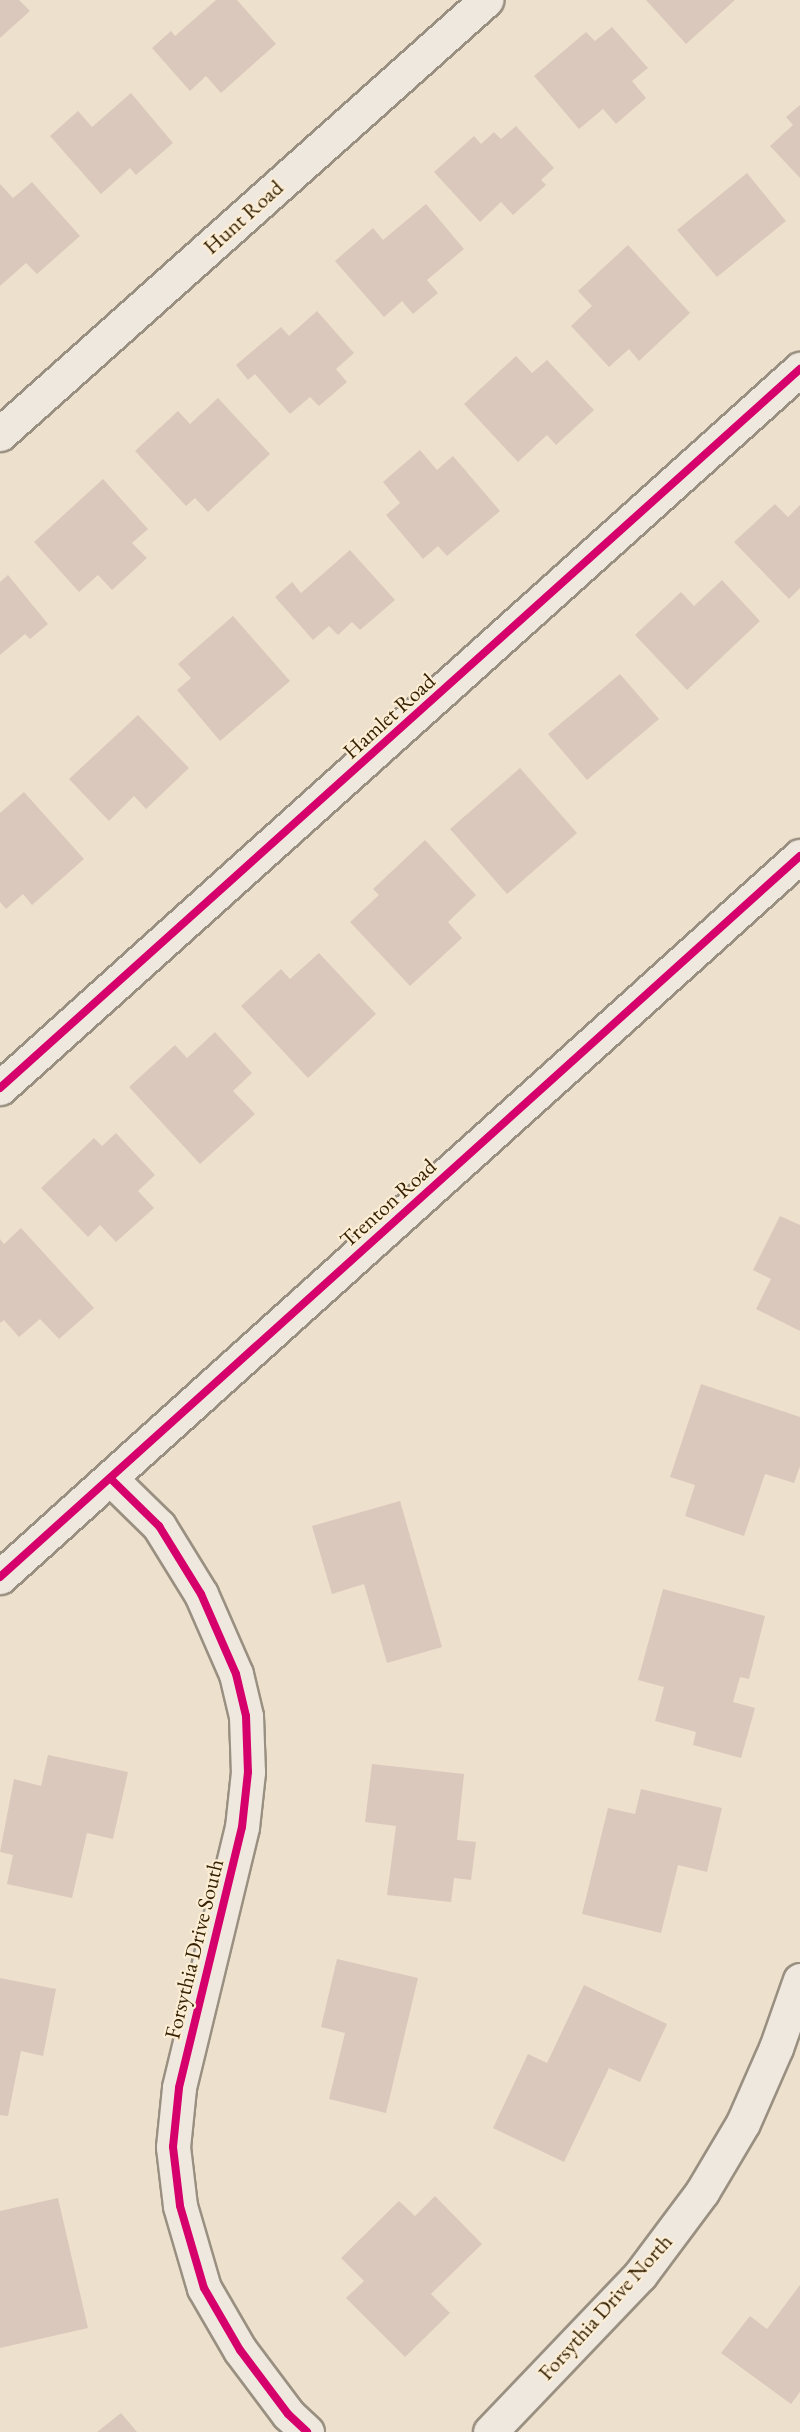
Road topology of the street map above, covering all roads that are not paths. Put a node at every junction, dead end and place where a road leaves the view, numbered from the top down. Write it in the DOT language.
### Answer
graph roads {
  1 [pos="486,0"];
  2 [pos="800,369"];
  3 [pos="0,434"];
  4 [pos="800,856"];
  5 [pos="0,1088"];
  6 [pos="110,1478"];
  7 [pos="0,1577"];
  8 [pos="800,1980"];
  9 [pos="307,2432"];
  10 [pos="490,2432"];
  1 -- 3 [label="street, Hunt Road"];
  2 -- 5 [label="street, Hamlet Road"];
  4 -- 6 [label="street, Trenton Road"];
  6 -- 7 [label="street, Trenton Road"];
  6 -- 9 [label="street, Forsythia Drive South"];
  8 -- 10 [label="street, Forsythia Drive North"];
}
